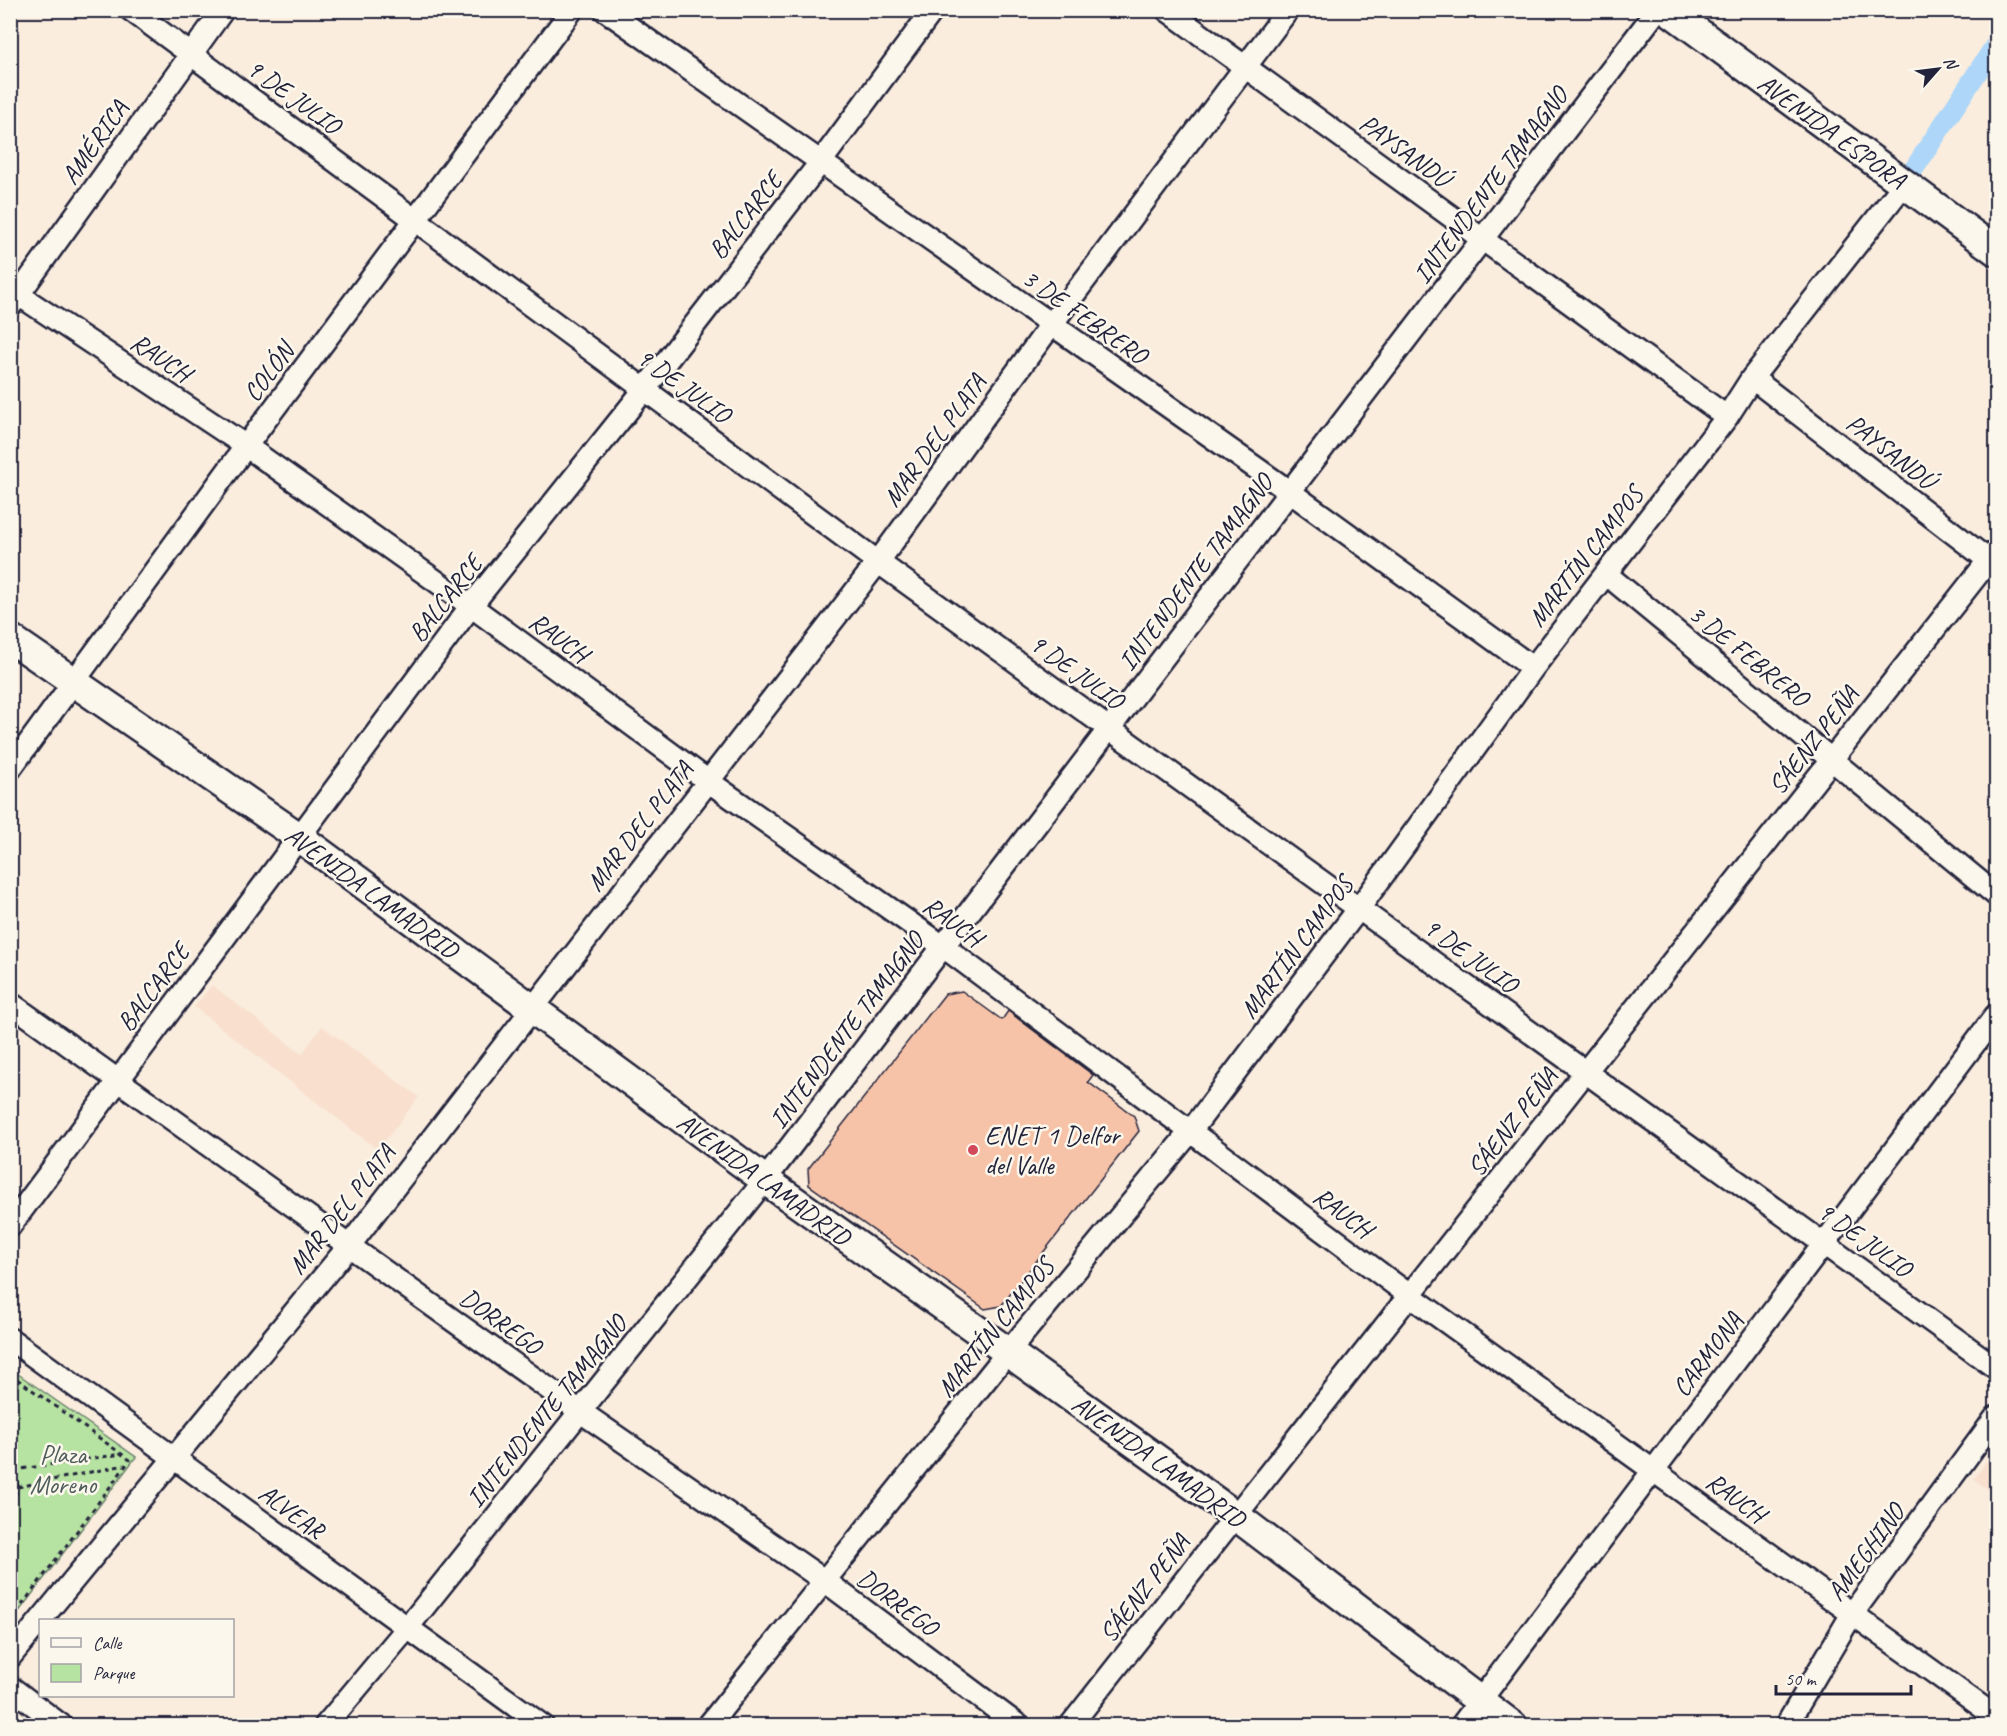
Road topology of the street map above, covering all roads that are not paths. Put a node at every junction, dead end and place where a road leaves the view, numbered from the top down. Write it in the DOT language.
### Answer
graph roads {
  1 [pos="131,10"];
  2 [pos="223,10"];
  3 [pos="572,10"];
  4 [pos="605,10"];
  5 [pos="933,10"];
  6 [pos="1167,10"];
  7 [pos="1288,10"];
  8 [pos="1657,10"];
  9 [pos="1668,10"];
  10 [pos="190,53"];
  11 [pos="1246,68"];
  12 [pos="820,163"];
  13 [pos="1904,184"];
  14 [pos="417,220"];
  15 [pos="1483,240"];
  16 [pos="1996,251"];
  17 [pos="13,296"];
  18 [pos="1051,325"];
  19 [pos="1752,378"];
  20 [pos="644,390"];
  21 [pos="1727,417"];
  22 [pos="246,446"];
  23 [pos="1290,492"];
  24 [pos="1994,559"];
  25 [pos="878,562"];
  26 [pos="1606,574"];
  27 [pos="471,606"];
  28 [pos="10,638"];
  29 [pos="1533,668"];
  30 [pos="73,682"];
  31 [pos="1110,729"];
  32 [pos="1833,759"];
  33 [pos="10,769"];
  34 [pos="708,781"];
  35 [pos="299,837"];
  36 [pos="1996,894"];
  37 [pos="1360,907"];
  38 [pos="944,947"];
  39 [pos="10,1003"];
  40 [pos="531,1009"];
  41 [pos="1996,1015"];
  42 [pos="1586,1071"];
  43 [pos="118,1080"];
  44 [pos="1190,1132"];
  45 [pos="765,1180"];
  46 [pos="10,1226"];
  47 [pos="1824,1243"];
  48 [pos="349,1246"];
  49 [pos="1409,1295"];
  50 [pos="10,1339"];
  51 [pos="1008,1352"];
  52 [pos="1996,1368"];
  53 [pos="581,1412"];
  54 [pos="1996,1417"];
  55 [pos="173,1458"];
  56 [pos="1654,1471"];
  57 [pos="1236,1516"];
  58 [pos="825,1581"];
  59 [pos="1852,1614"];
  60 [pos="41,1619"];
  61 [pos="39,1622"];
  62 [pos="408,1627"];
  63 [pos="10,1657"];
  64 [pos="10,1687"];
  65 [pos="1481,1701"];
  66 [pos="1996,1717"];
  67 [pos="62,1725"];
  68 [pos="325,1725"];
  69 [pos="543,1725"];
  70 [pos="708,1725"];
  71 [pos="1018,1725"];
  72 [pos="1070,1725"];
  73 [pos="1461,1725"];
  74 [pos="1513,1725"];
  75 [pos="1786,1725"];
  1 -- 10 [label="street, 9 DE JULIO"];
  2 -- 10 [label="street, AMÉRICA"];
  3 -- 14 [label="street, COLÓN"];
  4 -- 12 [label="street, 3 DE FEBRERO"];
  5 -- 12 [label="street, BALCARCE"];
  6 -- 11 [label="street, PAYSANDÚ"];
  7 -- 11 [label="street, MAR DEL PLATA"];
  8 -- 15 [label="street, INTENDENTE TAMAGNO"];
  9 -- 13 [label="main road, AVENIDA ESPORA"];
  10 -- 14 [label="street, 9 DE JULIO"];
  10 -- 17 [label="street, AMÉRICA"];
  11 -- 15 [label="street, PAYSANDÚ"];
  11 -- 18 [label="street, MAR DEL PLATA"];
  12 -- 18 [label="street, 3 DE FEBRERO"];
  12 -- 20 [label="street, BALCARCE"];
  13 -- 16 [label="main road, AVENIDA ESPORA"];
  13 -- 19 [label="street, MARTÍN CAMPOS"];
  14 -- 20 [label="street, 9 DE JULIO"];
  14 -- 22 [label="street, COLÓN"];
  15 -- 21 [label="street, PAYSANDÚ"];
  15 -- 23 [label="street, INTENDENTE TAMAGNO"];
  17 -- 22 [label="street, RAUCH"];
  18 -- 23 [label="street, 3 DE FEBRERO"];
  18 -- 25 [label="street, MAR DEL PLATA"];
  19 -- 21 [label="street, MARTÍN CAMPOS"];
  19 -- 24 [label="street, PAYSANDÚ"];
  20 -- 25 [label="street, 9 DE JULIO"];
  20 -- 27 [label="street, BALCARCE"];
  21 -- 26 [label="street, MARTÍN CAMPOS"];
  22 -- 27 [label="street, RAUCH"];
  22 -- 30 [label="street, COLÓN"];
  23 -- 29 [label="street, 3 DE FEBRERO"];
  23 -- 31 [label="street, INTENDENTE TAMAGNO"];
  24 -- 32 [label="street, SÁENZ PEÑA"];
  25 -- 31 [label="street, 9 DE JULIO"];
  25 -- 34 [label="street, MAR DEL PLATA"];
  26 -- 29 [label="street, MARTÍN CAMPOS"];
  26 -- 32 [label="street, 3 DE FEBRERO"];
  27 -- 34 [label="street, RAUCH"];
  27 -- 35 [label="street, BALCARCE"];
  28 -- 30 [label="main road, AVENIDA LAMADRID"];
  29 -- 37 [label="street, MARTÍN CAMPOS"];
  30 -- 33 [label="street, COLÓN"];
  30 -- 35 [label="main road, AVENIDA LAMADRID"];
  31 -- 37 [label="street, 9 DE JULIO"];
  31 -- 38 [label="street, INTENDENTE TAMAGNO"];
  32 -- 36 [label="street, 3 DE FEBRERO"];
  32 -- 42 [label="street, SÁENZ PEÑA"];
  34 -- 38 [label="street, RAUCH"];
  34 -- 40 [label="street, MAR DEL PLATA"];
  35 -- 40 [label="main road, AVENIDA LAMADRID"];
  35 -- 43 [label="street, BALCARCE"];
  37 -- 42 [label="street, 9 DE JULIO"];
  37 -- 44 [label="street, MARTÍN CAMPOS"];
  38 -- 44 [label="street, RAUCH"];
  38 -- 45 [label="street, INTENDENTE TAMAGNO"];
  39 -- 43 [label="street, DORREGO"];
  40 -- 45 [label="main road, AVENIDA LAMADRID"];
  40 -- 48 [label="street, MAR DEL PLATA"];
  41 -- 47 [label="street, CARMONA"];
  42 -- 47 [label="street, 9 DE JULIO"];
  42 -- 49 [label="street, SÁENZ PEÑA"];
  43 -- 46 [label="street, BALCARCE"];
  43 -- 48 [label="street, DORREGO"];
  44 -- 49 [label="street, RAUCH"];
  44 -- 51 [label="street, MARTÍN CAMPOS"];
  45 -- 51 [label="main road, AVENIDA LAMADRID"];
  45 -- 53 [label="street, INTENDENTE TAMAGNO"];
  47 -- 52 [label="street, 9 DE JULIO"];
  47 -- 56 [label="street, CARMONA"];
  48 -- 53 [label="street, DORREGO"];
  48 -- 55 [label="street, MAR DEL PLATA"];
  49 -- 56 [label="street, RAUCH"];
  49 -- 57 [label="street, SÁENZ PEÑA"];
  50 -- 55 [label="street, ALVEAR"];
  51 -- 57 [label="main road, AVENIDA LAMADRID"];
  51 -- 58 [label="street, MARTÍN CAMPOS"];
  53 -- 58 [label="street, DORREGO"];
  53 -- 62 [label="street, INTENDENTE TAMAGNO"];
  54 -- 59 [label="street, AMEGHINO"];
  55 -- 60 [label="street, MAR DEL PLATA"];
  55 -- 62 [label="street, ALVEAR"];
  56 -- 59 [label="street, RAUCH"];
  56 -- 65 [label="street, CARMONA"];
  57 -- 65 [label="main road, AVENIDA LAMADRID"];
  57 -- 72 [label="street, SÁENZ PEÑA"];
  58 -- 70 [label="street, MARTÍN CAMPOS"];
  58 -- 71 [label="street, DORREGO"];
  59 -- 66 [label="street, RAUCH"];
  59 -- 75 [label="street, AMEGHINO"];
  61 -- 63 [label="street, MAR DEL PLATA"];
  62 -- 68 [label="street, INTENDENTE TAMAGNO"];
  62 -- 69 [label="street, ALVEAR"];
  64 -- 67 [label="street"];
  65 -- 73 [label="street, CARMONA"];
  65 -- 74 [label="main road, AVENIDA LAMADRID"];
}
